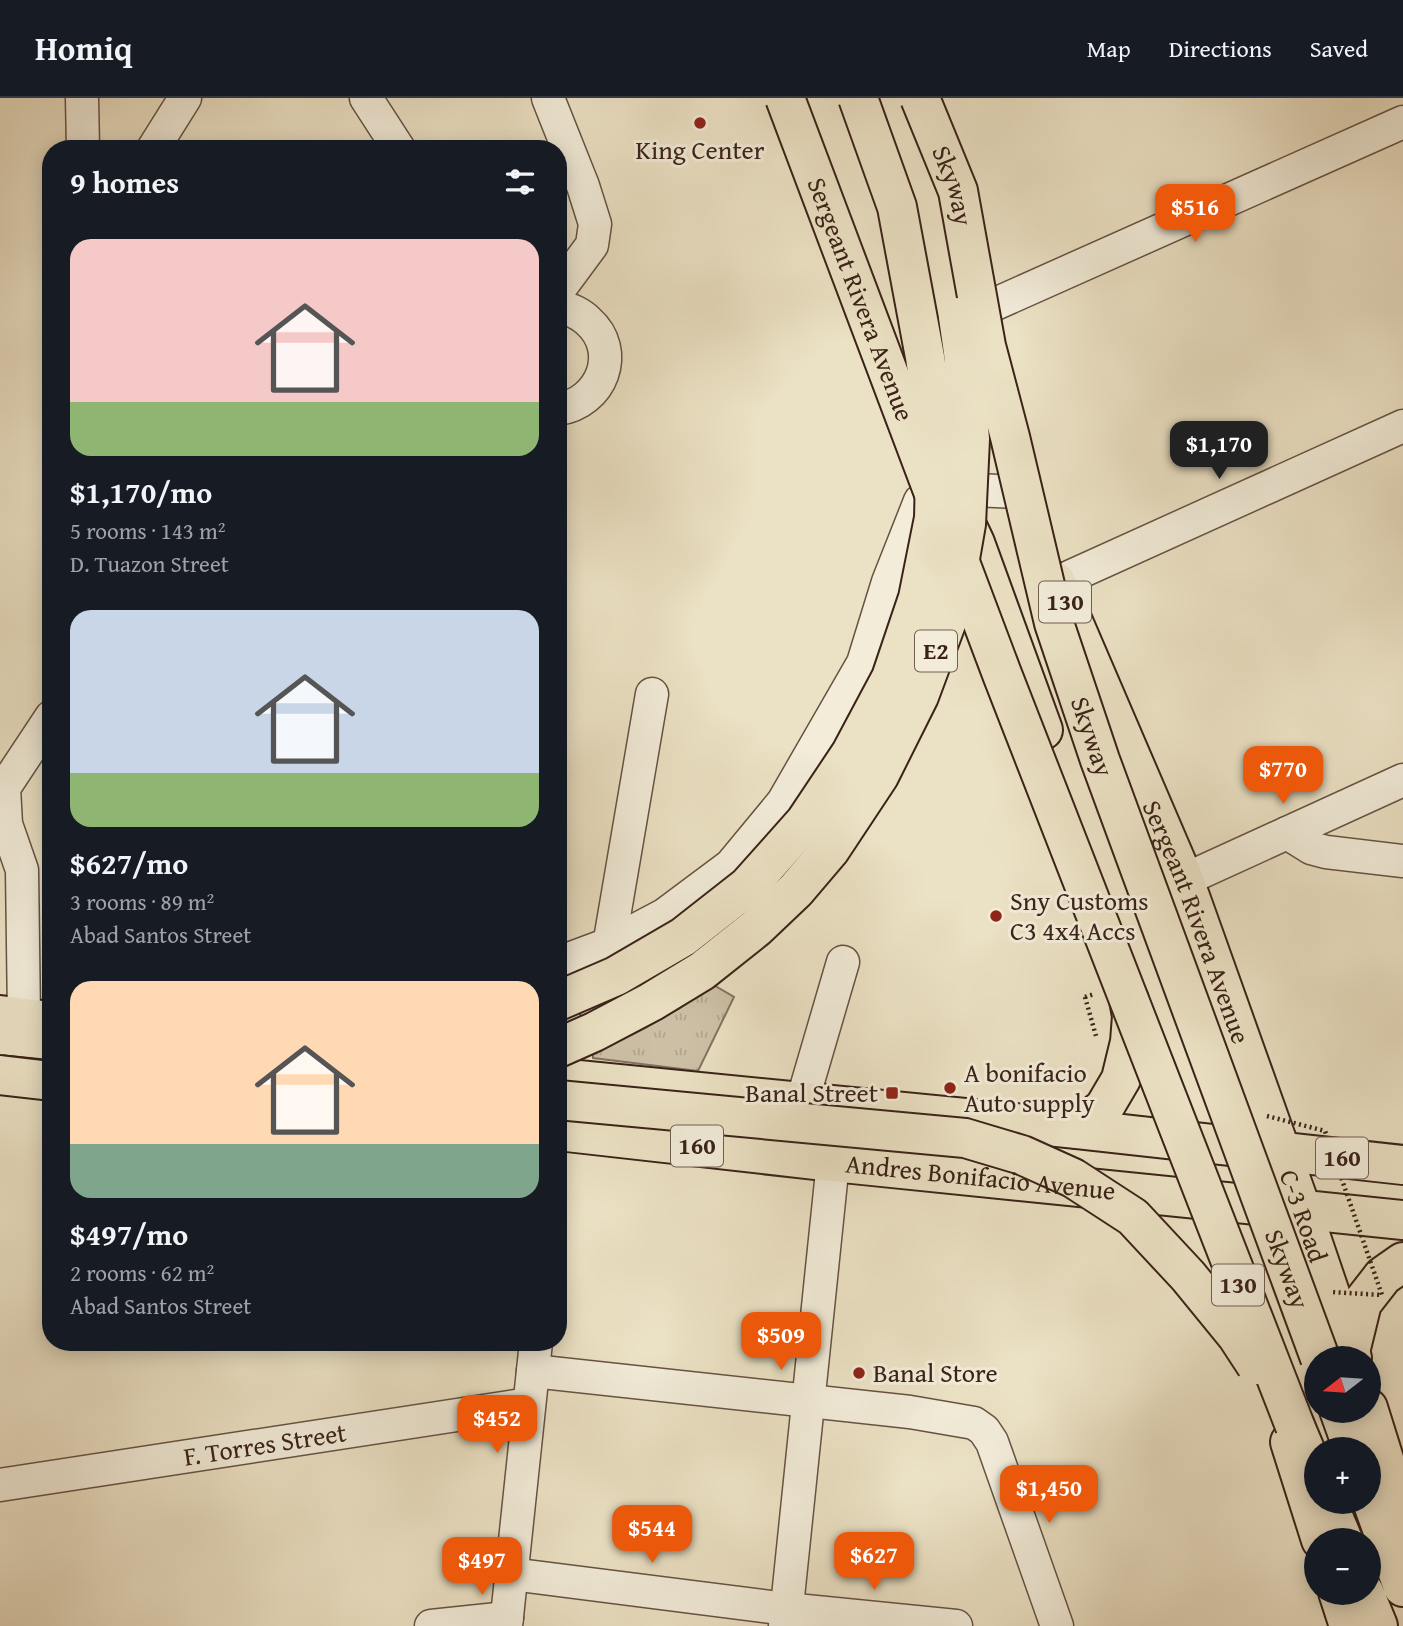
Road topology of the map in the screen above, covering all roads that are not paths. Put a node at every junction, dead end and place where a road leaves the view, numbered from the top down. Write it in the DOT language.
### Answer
graph roads {
  1 [pos="82,98"];
  2 [pos="185,98"];
  3 [pos="366,98"];
  4 [pos="548,98"];
  5 [pos="785,98"];
  6 [pos="796,98"];
  7 [pos="845,98"];
  8 [pos="858,98"];
  9 [pos="904,98"];
  10 [pos="920,98"];
  11 [pos="1403,122"];
  12 [pos="83,140"];
  13 [pos="159,140"];
  14 [pos="393,140"];
  15 [pos="565,140"];
  16 [pos="567,146"];
  17 [pos="567,279"];
  18 [pos="567,309"];
  19 [pos="966,317"];
  20 [pos="567,408"];
  21 [pos="1403,426"];
  22 [pos="950,489"];
  23 [pos="1021,492"];
  24 [pos="1056,583"];
  25 [pos="652,694"];
  26 [pos="42,730"];
  27 [pos="1403,780"];
  28 [pos="2,786"];
  29 [pos="3,830"];
  30 [pos="1287,832"];
  31 [pos="1403,861"];
  32 [pos="1184,880"];
  33 [pos="1119,939"];
  34 [pos="609,944"];
  35 [pos="567,960"];
  36 [pos="843,962"];
  37 [pos="567,997"];
  38 [pos="597,1016"];
  39 [pos="25,1026"];
  40 [pos="567,1033"];
  41 [pos="567,1044"];
  42 [pos="0,1076"];
  43 [pos="567,1079"];
  44 [pos="42,1080"];
  45 [pos="802,1102"];
  46 [pos="567,1128"];
  47 [pos="567,1129"];
  48 [pos="1077,1129"];
  49 [pos="1190,1142"];
  50 [pos="1281,1152"];
  51 [pos="833,1162"];
  52 [pos="1403,1165"];
  53 [pos="1209,1199"];
  54 [pos="1301,1208"];
  55 [pos="1403,1220"];
  56 [pos="1403,1262"];
  57 [pos="1336,1346"];
  58 [pos="1337,1346"];
  59 [pos="1344,1346"];
  60 [pos="534,1357"];
  61 [pos="808,1401"];
  62 [pos="529,1404"];
  63 [pos="1373,1423"];
  64 [pos="1295,1426"];
  65 [pos="1304,1447"];
  66 [pos="0,1486"];
  67 [pos="1377,1514"];
  68 [pos="1403,1520"];
  69 [pos="1317,1528"];
  70 [pos="511,1574"];
  71 [pos="1403,1587"];
  72 [pos="1342,1605"];
  73 [pos="1369,1605"];
  74 [pos="786,1618"];
  75 [pos="507,1622"];
  76 [pos="431,1626"];
  77 [pos="956,1626"];
  78 [pos="1057,1626"];
  79 [pos="1349,1626"];
  80 [pos="1378,1626"];
  1 -- 12 [label="street"];
  2 -- 13 [label="street"];
  3 -- 14 [label="street"];
  4 -- 15 [label="street"];
  5 -- 64 [label="main road, Skyway, bridge"];
  6 -- 22 [label="main road, Sergeant Rivera Avenue / 130"];
  7 -- 22 [label="main road, Sergeant Rivera Avenue / 130"];
  8 -- 37 [label="main road, E2, bridge"];
  9 -- 19 [label="main road, Sergeant Rivera Avenue / 130"];
  9 -- 41 [label="main road, Skyway / E2, bridge"];
  10 -- 57 [label="main road, Skyway, bridge"];
  11 -- 19 [label="street"];
  16 -- 17 [label="street"];
  18 -- 20 [label="street"];
  19 -- 23 [label="main road, Sergeant Rivera Avenue / 130"];
  21 -- 24 [label="street"];
  22 -- 23 [label="street"];
  22 -- 33 [label="main road, Sergeant Rivera Avenue / 130"];
  22 -- 34 [label="street"];
  22 -- 38 [label="main road"];
  23 -- 24 [label="main road, Sergeant Rivera Avenue / 130"];
  24 -- 32 [label="main road, Sergeant Rivera Avenue / 130"];
  25 -- 34 [label="street"];
  26 -- 28 [label="street"];
  27 -- 30 [label="street"];
  28 -- 29 [label="street"];
  29 -- 39 [label="street"];
  30 -- 31 [label="street"];
  30 -- 32 [label="street"];
  32 -- 50 [label="main road, Sergeant Rivera Avenue / 130"];
  33 -- 48 [label="main road"];
  33 -- 49 [label="main road, Sergeant Rivera Avenue / 130"];
  34 -- 35 [label="street"];
  34 -- 38 [label="street"];
  36 -- 45 [label="street"];
  38 -- 40 [label="main road"];
  42 -- 44 [label="main road, bridge"];
  43 -- 45 [label="main road, 160"];
  45 -- 48 [label="main road, 160"];
  46 -- 64 [label="main road, bridge"];
  47 -- 51 [label="main road, Andres Bonifacio Avenue / 160"];
  48 -- 49 [label="main road, 160"];
  49 -- 50 [label="main road, 160"];
  49 -- 53 [label="main road, 130"];
  50 -- 52 [label="main road, 160"];
  50 -- 54 [label="main road, C-3 Road / 130"];
  51 -- 53 [label="main road, Andres Bonifacio Avenue / 160"];
  51 -- 61 [label="street"];
  53 -- 54 [label="main road, Andres Bonifacio Avenue / 160"];
  53 -- 69 [label="main road, 130"];
  54 -- 55 [label="main road, Andres Bonifacio Avenue / 160"];
  54 -- 58 [label="main road, C-3 Road / 130"];
  56 -- 59 [label="main road"];
  60 -- 61 [label="street"];
  60 -- 62 [label="street"];
  61 -- 74 [label="street"];
  61 -- 78 [label="street"];
  62 -- 66 [label="street, F. Torres Street"];
  62 -- 70 [label="street"];
  63 -- 68 [label="main road"];
  64 -- 65 [label="main road"];
  67 -- 71 [label="main road"];
  70 -- 74 [label="street"];
  70 -- 75 [label="street"];
  72 -- 79 [label="main road"];
  73 -- 80 [label="main road"];
  74 -- 77 [label="street"];
  75 -- 76 [label="street"];
}
